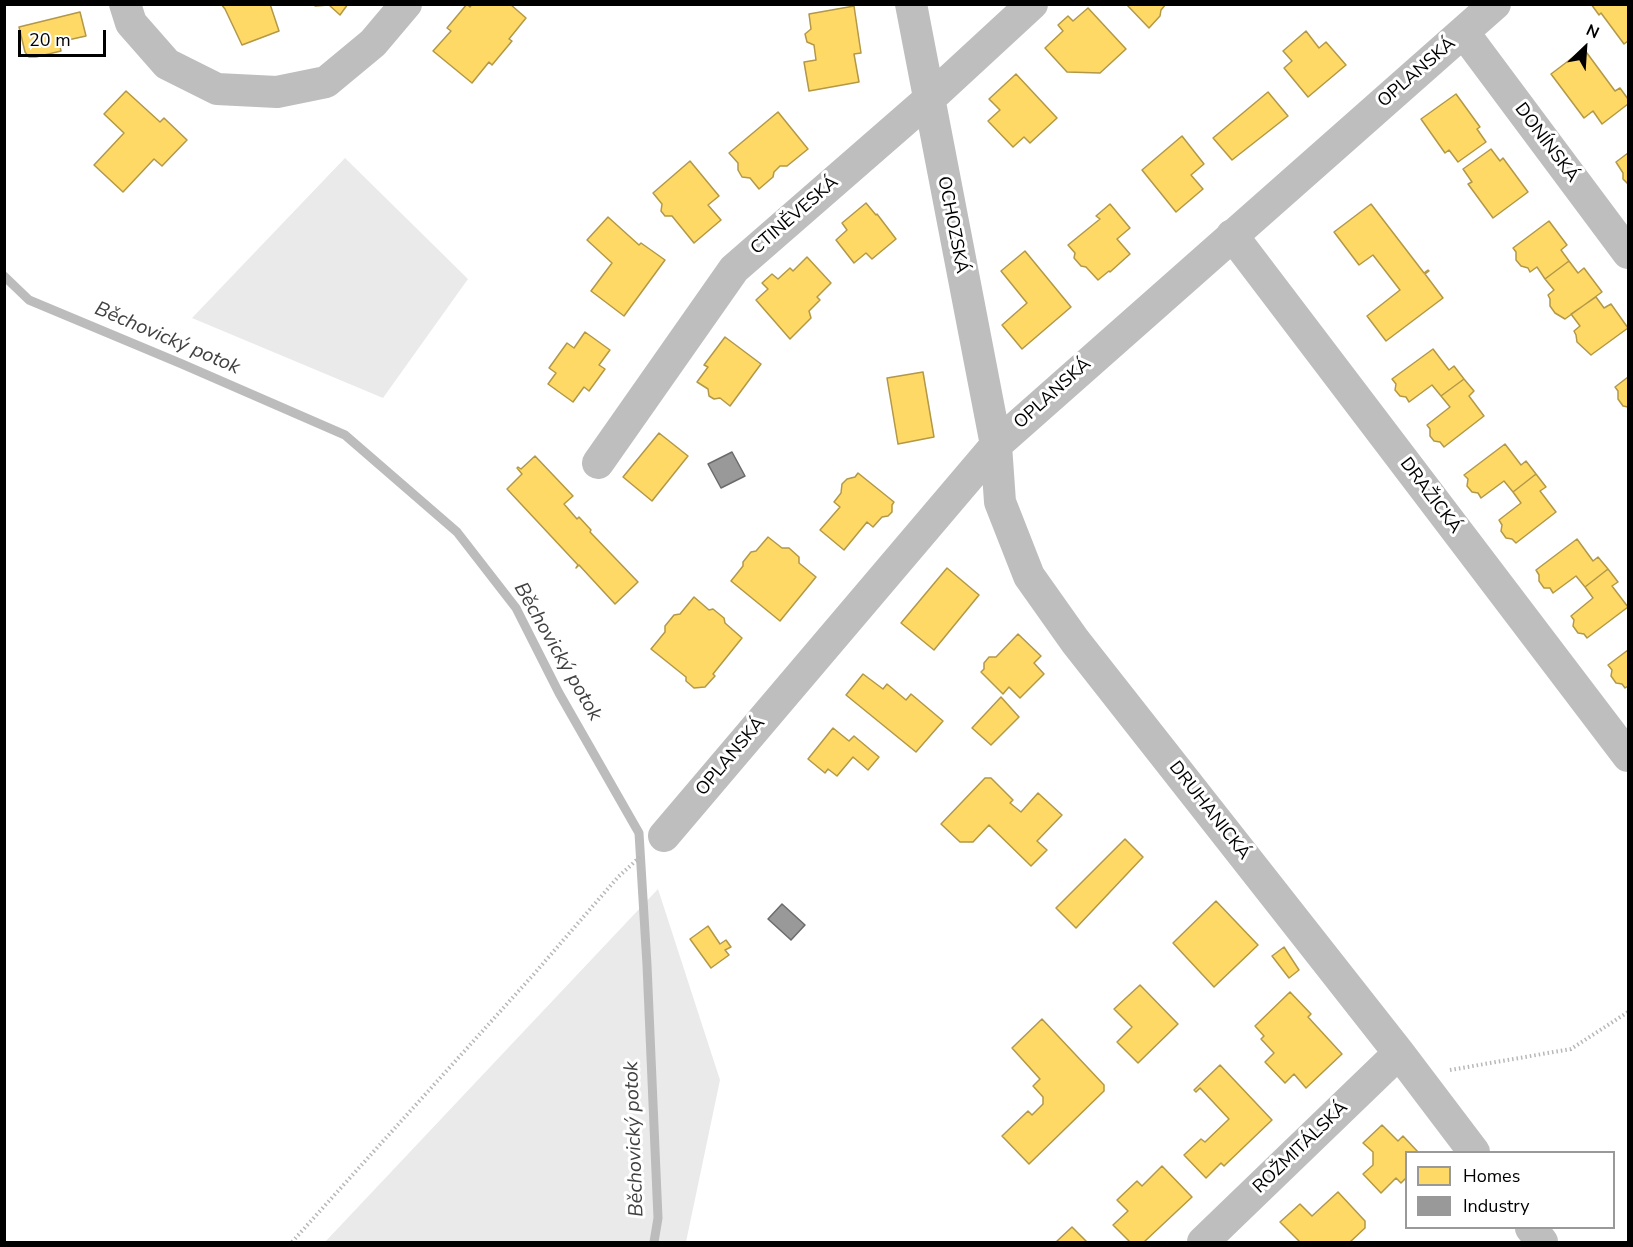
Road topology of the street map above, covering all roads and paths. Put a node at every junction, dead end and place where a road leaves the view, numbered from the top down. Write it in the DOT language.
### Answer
graph roads {
  1 [pos="125,4"];
  2 [pos="406,4"];
  3 [pos="910,4"];
  4 [pos="1032,4"];
  5 [pos="1495,4"];
  6 [pos="1464,33"];
  7 [pos="928,100"];
  8 [pos="1232,235"];
  9 [pos="1629,253"];
  10 [pos="996,446"];
  11 [pos="598,463"];
  12 [pos="1629,756"];
  13 [pos="664,836"];
  14 [pos="618,877"];
  15 [pos="1629,1012"];
  16 [pos="1408,1065"];
  17 [pos="1473,1151"];
  18 [pos="1532,1229"];
  19 [pos="292,1242"];
  20 [pos="1203,1242"];
  21 [pos="1542,1242"];
  1 -- 2 [label="street"];
  3 -- 7 [label="street, OCHOZSKÁ"];
  4 -- 7 [label="street, CTINĚVESKÁ"];
  5 -- 6 [label="street, OPLANSKÁ"];
  6 -- 8 [label="street, OPLANSKÁ"];
  6 -- 9 [label="street, DONÍNSKÁ"];
  7 -- 10 [label="street, OCHOZSKÁ"];
  7 -- 11 [label="street, CTINĚVESKÁ"];
  8 -- 10 [label="street, OPLANSKÁ"];
  8 -- 12 [label="street, DRAŽICKÁ"];
  10 -- 13 [label="street, OPLANSKÁ"];
  10 -- 16 [label="street, DRUHANICKÁ"];
  14 -- 19 [label="path"];
  15 -- 16 [label="path"];
  16 -- 17 [label="street, DRUHANICKÁ"];
  16 -- 20 [label="street, ROŽMITÁLSKÁ"];
  18 -- 21 [label="street"];
}
